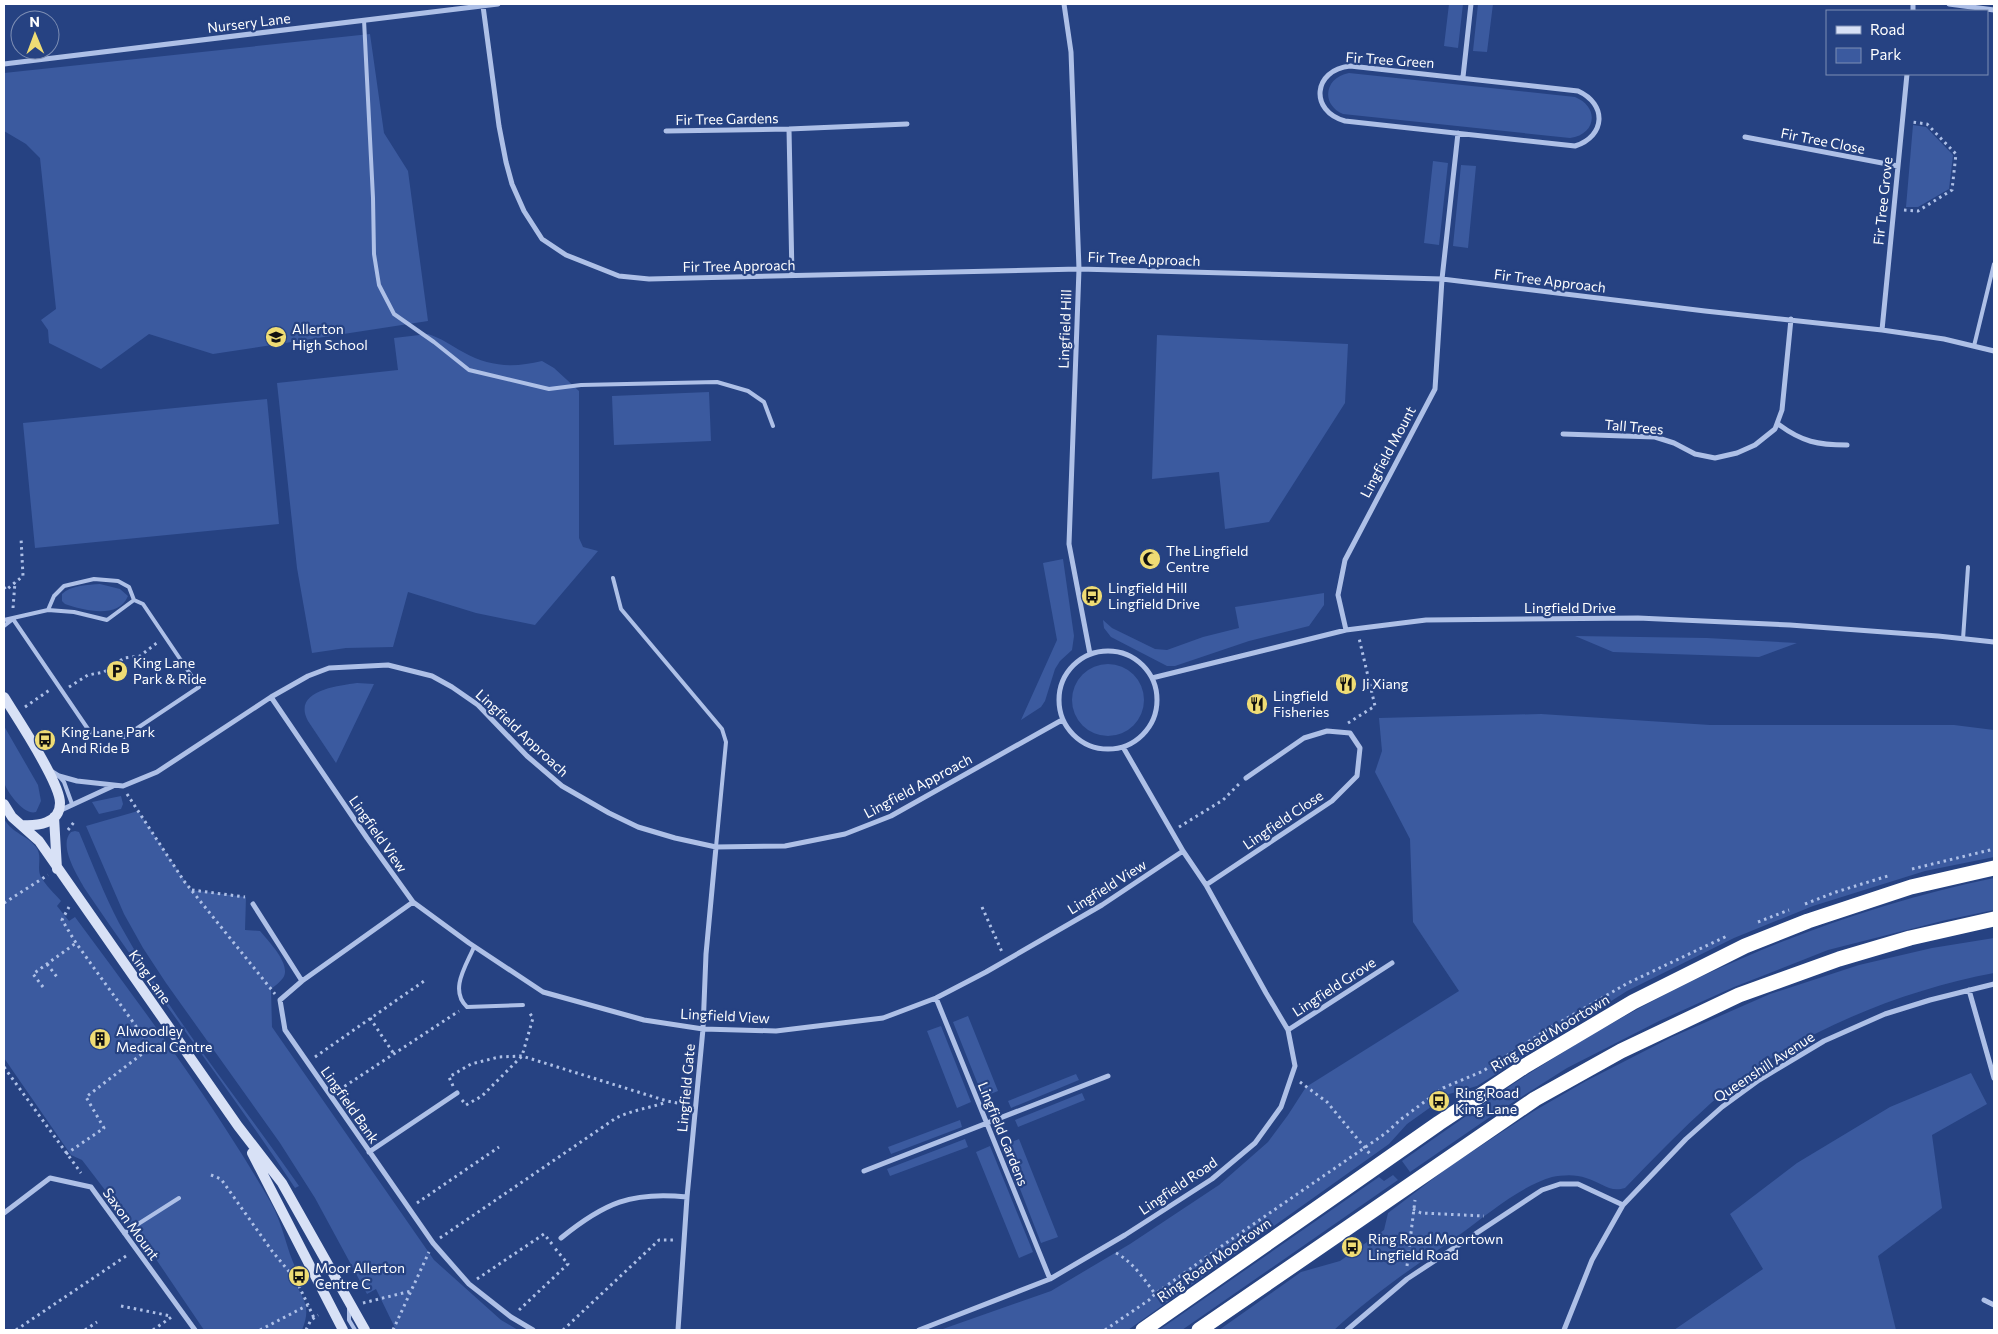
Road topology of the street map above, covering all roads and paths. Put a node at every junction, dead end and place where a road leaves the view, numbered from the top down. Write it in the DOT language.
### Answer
graph roads {
  1 [pos="498,4"];
  2 [pos="1064,4"];
  3 [pos="1471,4"];
  4 [pos="1949,4"];
  5 [pos="483,6"];
  6 [pos="1994,10"];
  7 [pos="364,20"];
  8 [pos="4,64"];
  9 [pos="1907,75"];
  10 [pos="1463,77"];
  11 [pos="1902,121"];
  12 [pos="907,124"];
  13 [pos="789,129"];
  14 [pos="666,131"];
  15 [pos="1458,133"];
  16 [pos="1745,137"];
  17 [pos="1898,166"];
  18 [pos="1894,209"];
  19 [pos="1994,264"];
  20 [pos="1079,269"];
  21 [pos="792,276"];
  22 [pos="1442,279"];
  23 [pos="1790,319"];
  24 [pos="1882,330"];
  25 [pos="1974,346"];
  26 [pos="1994,351"];
  27 [pos="1778,424"];
  28 [pos="774,426"];
  29 [pos="1563,434"];
  30 [pos="1847,445"];
  31 [pos="21,538"];
  32 [pos="1968,567"];
  33 [pos="613,578"];
  34 [pos="15,582"];
  35 [pos="4,587"];
  36 [pos="134,600"];
  37 [pos="48,610"];
  38 [pos="13,619"];
  39 [pos="4,620"];
  40 [pos="4,626"];
  41 [pos="1356,628"];
  42 [pos="1346,630"];
  43 [pos="165,637"];
  44 [pos="1963,639"];
  45 [pos="1994,642"];
  46 [pos="1090,654"];
  47 [pos="1152,678"];
  48 [pos="60,688"];
  49 [pos="4,697"];
  50 [pos="271,697"];
  51 [pos="14,714"];
  52 [pos="1062,720"];
  53 [pos="1339,732"];
  54 [pos="1123,747"];
  55 [pos="47,768"];
  56 [pos="59,776"];
  57 [pos="1246,778"];
  58 [pos="113,786"];
  59 [pos="123,786"];
  60 [pos="4,804"];
  61 [pos="72,804"];
  62 [pos="56,814"];
  63 [pos="21,825"];
  64 [pos="1172,832"];
  65 [pos="716,847"];
  66 [pos="1183,851"];
  67 [pos="1994,868"];
  68 [pos="57,869"];
  69 [pos="1206,884"];
  70 [pos="191,890"];
  71 [pos="413,902"];
  72 [pos="4,903"];
  73 [pos="253,904"];
  74 [pos="69,907"];
  75 [pos="982,907"];
  76 [pos="1994,919"];
  77 [pos="76,943"];
  78 [pos="474,946"];
  79 [pos="1006,960"];
  80 [pos="1392,963"];
  81 [pos="47,964"];
  82 [pos="57,976"];
  83 [pos="427,979"];
  84 [pos="302,981"];
  85 [pos="1994,984"];
  86 [pos="42,988"];
  87 [pos="1969,990"];
  88 [pos="936,998"];
  89 [pos="280,1000"];
  90 [pos="523,1005"];
  91 [pos="467,1008"];
  92 [pos="370,1018"];
  93 [pos="703,1029"];
  94 [pos="1288,1030"];
  95 [pos="394,1054"];
  96 [pos="522,1056"];
  97 [pos="307,1062"];
  98 [pos="4,1067"];
  99 [pos="1482,1071"];
  100 [pos="1108,1076"];
  101 [pos="1291,1076"];
  102 [pos="1994,1078"];
  103 [pos="456,1093"];
  104 [pos="330,1096"];
  105 [pos="667,1101"];
  106 [pos="696,1107"];
  107 [pos="987,1124"];
  108 [pos="238,1126"];
  109 [pos="499,1147"];
  110 [pos="1365,1148"];
  111 [pos="369,1152"];
  112 [pos="66,1154"];
  113 [pos="864,1171"];
  114 [pos="211,1175"];
  115 [pos="91,1187"];
  116 [pos="687,1197"];
  117 [pos="179,1198"];
  118 [pos="1623,1206"];
  119 [pos="409,1209"];
  120 [pos="4,1212"];
  121 [pos="1499,1217"];
  122 [pos="124,1233"];
  123 [pos="562,1238"];
  124 [pos="684,1240"];
  125 [pos="433,1243"];
  126 [pos="553,1246"];
  127 [pos="1105,1246"];
  128 [pos="136,1249"];
  129 [pos="1050,1279"];
  130 [pos="1407,1279"];
  131 [pos="469,1284"];
  132 [pos="1155,1294"];
  133 [pos="1984,1300"];
  134 [pos="349,1302"];
  135 [pos="308,1304"];
  136 [pos="1994,1305"];
  137 [pos="121,1306"];
  138 [pos="181,1311"];
  139 [pos="173,1317"];
  140 [pos="511,1317"];
  141 [pos="97,1322"];
  142 [pos="16,1330"];
  143 [pos="85,1330"];
  144 [pos="153,1330"];
  145 [pos="195,1330"];
  146 [pos="260,1330"];
  147 [pos="306,1330"];
  148 [pos="343,1330"];
  149 [pos="355,1330"];
  150 [pos="365,1330"];
  151 [pos="393,1330"];
  152 [pos="533,1330"];
  153 [pos="563,1330"];
  154 [pos="678,1330"];
  155 [pos="919,1330"];
  156 [pos="1105,1330"];
  157 [pos="1143,1330"];
  158 [pos="1198,1330"];
  159 [pos="1347,1330"];
  160 [pos="1564,1330"];
  1 -- 5 [label="street, Nursery Lane"];
  2 -- 20 [label="street, Lingfield Hill"];
  3 -- 10 [label="street"];
  4 -- 6 [label="street"];
  5 -- 7 [label="street, Nursery Lane"];
  5 -- 21 [label="street, Fir Tree Approach"];
  7 -- 8 [label="street, Nursery Lane"];
  7 -- 28 [label="lane"];
  9 -- 11 [label="street, Fir Tree Grove"];
  10 -- 15 [label="street, Fir Tree Green"];
  10 -- 15 [label="street, Fir Tree Green"];
  11 -- 17 [label="street, Fir Tree Grove"];
  11 -- 18 [label="path"];
  12 -- 13 [label="street, Fir Tree Gardens"];
  13 -- 14 [label="street, Fir Tree Gardens"];
  13 -- 21 [label="street, Fir Tree Gardens"];
  15 -- 22 [label="street, Lingfield Mount"];
  16 -- 17 [label="street, Fir Tree Close"];
  17 -- 18 [label="street, Fir Tree Grove"];
  18 -- 24 [label="street, Fir Tree Grove"];
  19 -- 25 [label="lane"];
  20 -- 21 [label="street, Fir Tree Approach"];
  20 -- 22 [label="street, Fir Tree Approach"];
  20 -- 46 [label="street, Lingfield Hill"];
  22 -- 23 [label="street, Fir Tree Approach"];
  22 -- 42 [label="street, Lingfield Mount"];
  23 -- 24 [label="street, Fir Tree Approach"];
  23 -- 27 [label="street"];
  24 -- 25 [label="street, Fir Tree Approach"];
  25 -- 26 [label="street, Fir Tree Approach"];
  27 -- 29 [label="street, Tall Trees"];
  27 -- 30 [label="street"];
  31 -- 34 [label="path"];
  32 -- 44 [label="lane"];
  33 -- 65 [label="lane"];
  34 -- 35 [label="path"];
  34 -- 38 [label="path"];
  36 -- 37 [label="lane"];
  36 -- 37 [label="lane"];
  36 -- 43 [label="lane"];
  37 -- 38 [label="lane"];
  38 -- 39 [label="lane"];
  38 -- 40 [label="lane"];
  38 -- 48 [label="lane"];
  41 -- 42 [label="street, Lingfield Drive"];
  41 -- 44 [label="street, Lingfield Drive"];
  41 -- 53 [label="path"];
  42 -- 47 [label="street, Lingfield Drive"];
  43 -- 48 [label="path"];
  43 -- 48 [label="lane"];
  44 -- 45 [label="street, Lingfield Drive"];
  46 -- 47 [label="street"];
  46 -- 52 [label="street"];
  47 -- 54 [label="street"];
  48 -- 51 [label="path"];
  49 -- 51 [label="street"];
  50 -- 59 [label="street, Lingfield Approach"];
  50 -- 65 [label="street, Lingfield Approach"];
  50 -- 71 [label="street, Lingfield View"];
  51 -- 55 [label="street"];
  52 -- 54 [label="street"];
  52 -- 65 [label="street, Lingfield Approach"];
  53 -- 57 [label="street"];
  53 -- 69 [label="street, Lingfield Close"];
  54 -- 64 [label="street, Lingfield Road"];
  55 -- 56 [label="street, Lingfield Approach"];
  55 -- 62 [label="street"];
  56 -- 58 [label="street, Lingfield Approach"];
  56 -- 61 [label="lane"];
  57 -- 64 [label="path"];
  58 -- 59 [label="street, Lingfield Approach"];
  58 -- 61 [label="street, Lingfield Approach"];
  59 -- 70 [label="path"];
  60 -- 63 [label="street, King Lane"];
  61 -- 62 [label="street, Lingfield Approach"];
  62 -- 63 [label="street"];
  62 -- 68 [label="street"];
  63 -- 68 [label="street, King Lane"];
  64 -- 66 [label="street, Lingfield Road"];
  65 -- 93 [label="street, Lingfield Gate"];
  66 -- 69 [label="street, Lingfield Road"];
  66 -- 79 [label="street, Lingfield View"];
  67 -- 157 [label="highway, Ring Road Moortown"];
  68 -- 72 [label="path"];
  68 -- 108 [label="street, King Lane"];
  69 -- 94 [label="street, Lingfield Road"];
  70 -- 73 [label="path"];
  70 -- 89 [label="path"];
  71 -- 78 [label="street, Lingfield View"];
  71 -- 84 [label="street"];
  73 -- 84 [label="street"];
  74 -- 77 [label="path"];
  75 -- 79 [label="path"];
  76 -- 158 [label="highway"];
  77 -- 81 [label="path"];
  77 -- 112 [label="path"];
  78 -- 91 [label="lane"];
  78 -- 93 [label="street, Lingfield View"];
  79 -- 88 [label="street, Lingfield View"];
  80 -- 94 [label="street, Lingfield Grove"];
  81 -- 82 [label="path"];
  81 -- 86 [label="path"];
  83 -- 92 [label="path"];
  84 -- 89 [label="street"];
  85 -- 87 [label="street, Queenshill Avenue"];
  87 -- 102 [label="street"];
  87 -- 118 [label="street, Queenshill Avenue"];
  88 -- 93 [label="street, Lingfield View"];
  88 -- 107 [label="street, Lingfield Gardens"];
  89 -- 97 [label="street, Lingfield Bank"];
  90 -- 91 [label="lane"];
  90 -- 96 [label="path"];
  91 -- 95 [label="path"];
  92 -- 95 [label="path"];
  92 -- 97 [label="path"];
  93 -- 106 [label="street, Lingfield Gate"];
  94 -- 101 [label="street, Lingfield Road"];
  95 -- 104 [label="path"];
  96 -- 103 [label="path"];
  96 -- 103 [label="path"];
  96 -- 105 [label="path"];
  97 -- 104 [label="street, Lingfield Bank"];
  98 -- 112 [label="path"];
  99 -- 110 [label="path"];
  100 -- 107 [label="street"];
  101 -- 110 [label="path"];
  101 -- 127 [label="street, Lingfield Road"];
  103 -- 111 [label="street"];
  104 -- 111 [label="street, Lingfield Bank"];
  105 -- 106 [label="path"];
  105 -- 125 [label="path"];
  106 -- 116 [label="street, Lingfield Gate"];
  107 -- 113 [label="street"];
  107 -- 129 [label="street, Lingfield Gardens"];
  108 -- 134 [label="street, King Lane"];
  108 -- 148 [label="street, King Lane"];
  109 -- 119 [label="path"];
  110 -- 132 [label="path"];
  111 -- 119 [label="street, Lingfield Bank"];
  112 -- 115 [label="path"];
  114 -- 135 [label="path"];
  115 -- 120 [label="street, Saxon Mount"];
  115 -- 122 [label="street, Saxon Mount"];
  116 -- 123 [label="street"];
  116 -- 124 [label="street, Lingfield Gate"];
  117 -- 122 [label="lane"];
  118 -- 121 [label="street"];
  118 -- 160 [label="street, Queenshill Avenue"];
  119 -- 125 [label="street, Lingfield Bank"];
  121 -- 130 [label="street"];
  121 -- 130 [label="path"];
  122 -- 128 [label="street, Saxon Mount"];
  123 -- 126 [label="path"];
  124 -- 153 [label="path"];
  124 -- 154 [label="street, Lingfield Gate"];
  125 -- 131 [label="street, Lingfield Bank"];
  125 -- 151 [label="path"];
  126 -- 131 [label="path"];
  126 -- 140 [label="path"];
  127 -- 129 [label="street, Lingfield Road"];
  127 -- 132 [label="path"];
  128 -- 138 [label="street, Saxon Mount"];
  128 -- 142 [label="path"];
  129 -- 155 [label="street, Lingfield Road"];
  130 -- 159 [label="street"];
  131 -- 140 [label="street, Lingfield Bank"];
  132 -- 156 [label="path"];
  133 -- 136 [label="street"];
  134 -- 149 [label="lane"];
  134 -- 150 [label="street, King Lane"];
  135 -- 146 [label="path"];
  135 -- 147 [label="path"];
  137 -- 139 [label="path"];
  138 -- 139 [label="path"];
  138 -- 145 [label="street, Saxon Mount"];
  139 -- 144 [label="path"];
  140 -- 152 [label="street, Lingfield Bank"];
  141 -- 143 [label="path"];
}
